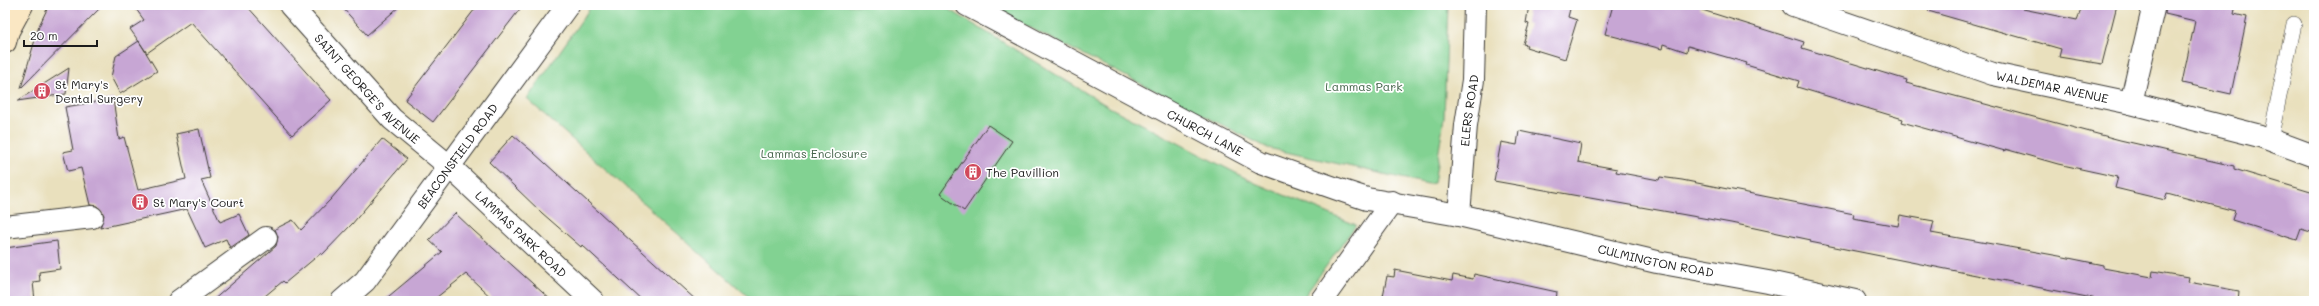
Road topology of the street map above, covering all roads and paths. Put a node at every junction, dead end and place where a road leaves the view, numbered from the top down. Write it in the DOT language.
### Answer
graph roads {
  1 [pos="22,5"];
  2 [pos="290,5"];
  3 [pos="568,5"];
  4 [pos="967,5"];
  5 [pos="1475,5"];
  6 [pos="1793,5"];
  7 [pos="2154,5"];
  8 [pos="2294,24"];
  9 [pos="6,34"];
  10 [pos="2131,103"];
  11 [pos="2270,140"];
  12 [pos="2314,156"];
  13 [pos="449,166"];
  14 [pos="1392,202"];
  15 [pos="1459,215"];
  16 [pos="92,217"];
  17 [pos="5,227"];
  18 [pos="266,238"];
  19 [pos="179,301"];
  20 [pos="342,301"];
  21 [pos="593,301"];
  22 [pos="1321,301"];
  23 [pos="1855,301"];
  1 -- 9 [label="main road"];
  2 -- 13 [label="street, SAINT GEORGE'S AVENUE"];
  3 -- 13 [label="street, BEACONSFIELD ROAD"];
  4 -- 14 [label="street, CHURCH LANE"];
  5 -- 15 [label="street, ELERS ROAD"];
  6 -- 10 [label="street, WALDEMAR AVENUE"];
  7 -- 10 [label="street"];
  8 -- 11 [label="lane"];
  10 -- 11 [label="street, WALDEMAR AVENUE"];
  11 -- 12 [label="street, WALDEMAR AVENUE"];
  13 -- 20 [label="street, BEACONSFIELD ROAD"];
  13 -- 21 [label="street, LAMMAS PARK ROAD"];
  14 -- 15 [label="street, CHURCH LANE"];
  14 -- 22 [label="street"];
  15 -- 23 [label="street, CULMINGTON ROAD"];
  16 -- 17 [label="street"];
  18 -- 19 [label="street"];
}
